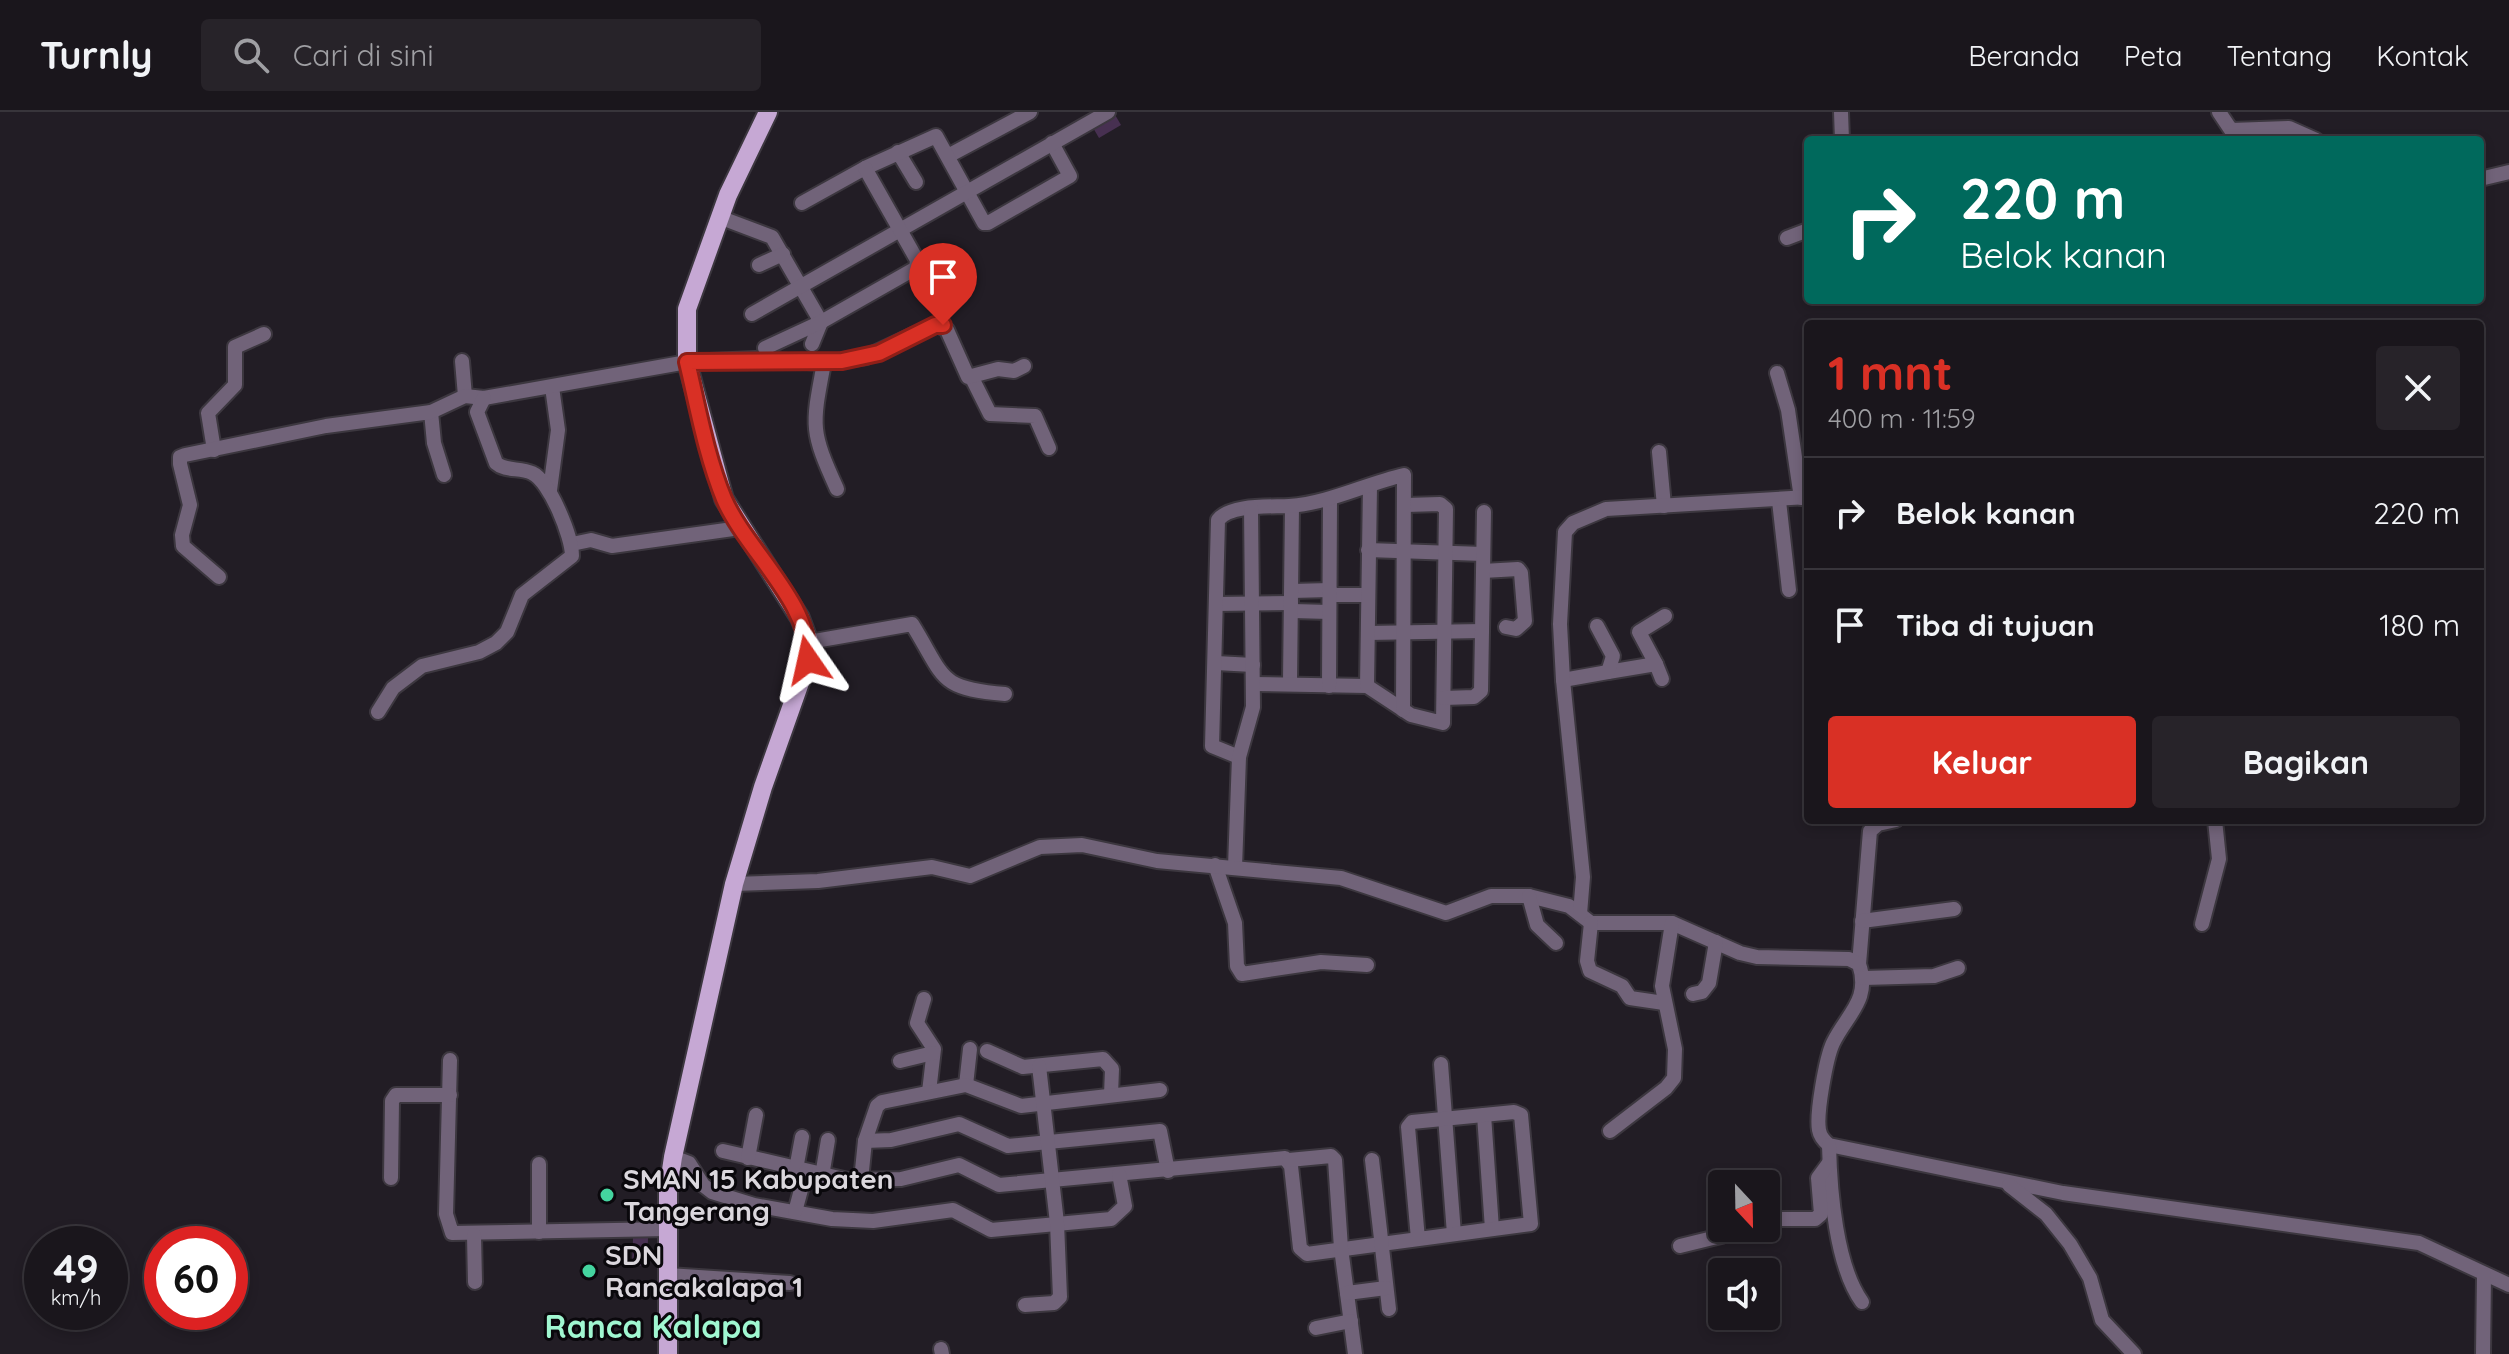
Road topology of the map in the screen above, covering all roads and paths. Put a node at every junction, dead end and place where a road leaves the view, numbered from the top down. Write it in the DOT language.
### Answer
graph roads {
  1 [pos="768,112"];
  2 [pos="1030,112"];
  3 [pos="1108,112"];
  4 [pos="1841,112"];
  5 [pos="2219,112"];
  6 [pos="1008,118"];
  7 [pos="1842,136"];
  8 [pos="2307,136"];
  9 [pos="1052,143"];
  10 [pos="898,152"];
  11 [pos="948,156"];
  12 [pos="865,168"];
  13 [pos="2509,172"];
  14 [pos="2484,178"];
  15 [pos="916,182"];
  16 [pos="966,191"];
  17 [pos="802,203"];
  18 [pos="719,217"];
  19 [pos="900,228"];
  20 [pos="1804,232"];
  21 [pos="1787,238"];
  22 [pos="783,254"];
  23 [pos="759,265"];
  24 [pos="800,285"];
  25 [pos="752,314"];
  26 [pos="821,322"];
  27 [pos="264,334"];
  28 [pos="812,344"];
  29 [pos="765,348"];
  30 [pos="462,361"];
  31 [pos="687,362"];
  32 [pos="824,363"];
  33 [pos="1024,366"];
  34 [pos="1777,373"];
  35 [pos="972,378"];
  36 [pos="552,387"];
  37 [pos="465,396"];
  38 [pos="484,398"];
  39 [pos="431,412"];
  40 [pos="1049,448"];
  41 [pos="214,450"];
  42 [pos="1659,452"];
  43 [pos="444,475"];
  44 [pos="1370,486"];
  45 [pos="837,489"];
  46 [pos="550,490"];
  47 [pos="1804,498"];
  48 [pos="1330,501"];
  49 [pos="1779,501"];
  50 [pos="1406,505"];
  51 [pos="1292,506"];
  52 [pos="1664,506"];
  53 [pos="1251,508"];
  54 [pos="1484,512"];
  55 [pos="740,528"];
  56 [pos="572,544"];
  57 [pos="1368,550"];
  58 [pos="1404,551"];
  59 [pos="1443,552"];
  60 [pos="1483,554"];
  61 [pos="1483,571"];
  62 [pos="219,577"];
  63 [pos="1789,590"];
  64 [pos="1331,592"];
  65 [pos="1367,595"];
  66 [pos="1292,602"];
  67 [pos="1216,604"];
  68 [pos="1253,604"];
  69 [pos="1329,612"];
  70 [pos="1665,616"];
  71 [pos="1597,626"];
  72 [pos="1506,627"];
  73 [pos="1482,631"];
  74 [pos="1368,633"];
  75 [pos="1444,633"];
  76 [pos="1406,636"];
  77 [pos="809,642"];
  78 [pos="1216,663"];
  79 [pos="1656,664"];
  80 [pos="1253,665"];
  81 [pos="1608,672"];
  82 [pos="1662,679"];
  83 [pos="1563,680"];
  84 [pos="1290,682"];
  85 [pos="1253,684"];
  86 [pos="1329,686"];
  87 [pos="1367,686"];
  88 [pos="1005,694"];
  89 [pos="1444,698"];
  90 [pos="1403,710"];
  91 [pos="378,712"];
  92 [pos="1239,760"];
  93 [pos="1878,824"];
  94 [pos="2215,824"];
  95 [pos="1236,861"];
  96 [pos="1215,865"];
  97 [pos="734,884"];
  98 [pos="1529,896"];
  99 [pos="1954,909"];
  100 [pos="1585,919"];
  101 [pos="1862,921"];
  102 [pos="1672,923"];
  103 [pos="2202,924"];
  104 [pos="1716,942"];
  105 [pos="1556,943"];
  106 [pos="1367,965"];
  107 [pos="1958,968"];
  108 [pos="1861,971"];
  109 [pos="1693,994"];
  110 [pos="924,999"];
  111 [pos="1664,1003"];
  112 [pos="918,1027"];
  113 [pos="970,1049"];
  114 [pos="987,1051"];
  115 [pos="933,1053"];
  116 [pos="450,1060"];
  117 [pos="1441,1064"];
  118 [pos="1039,1066"];
  119 [pos="966,1085"];
  120 [pos="1160,1090"];
  121 [pos="929,1092"];
  122 [pos="450,1095"];
  123 [pos="1111,1095"];
  124 [pos="1044,1104"];
  125 [pos="756,1115"];
  126 [pos="1484,1115"];
  127 [pos="1443,1119"];
  128 [pos="1610,1131"];
  129 [pos="802,1137"];
  130 [pos="828,1140"];
  131 [pos="865,1141"];
  132 [pos="1048,1142"];
  133 [pos="1829,1145"];
  134 [pos="723,1151"];
  135 [pos="673,1157"];
  136 [pos="748,1158"];
  137 [pos="1289,1160"];
  138 [pos="1372,1160"];
  139 [pos="1829,1163"];
  140 [pos="539,1164"];
  141 [pos="801,1170"];
  142 [pos="1168,1171"];
  143 [pos="1119,1174"];
  144 [pos="822,1176"];
  145 [pos="391,1178"];
  146 [pos="861,1180"];
  147 [pos="1053,1180"];
  148 [pos="2002,1180"];
  149 [pos="795,1212"];
  150 [pos="1780,1219"];
  151 [pos="1057,1223"];
  152 [pos="667,1229"];
  153 [pos="1492,1229"];
  154 [pos="539,1232"];
  155 [pos="1454,1234"];
  156 [pos="474,1235"];
  157 [pos="1418,1239"];
  158 [pos="1708,1239"];
  159 [pos="1382,1244"];
  160 [pos="1680,1246"];
  161 [pos="1341,1248"];
  162 [pos="668,1275"];
  163 [pos="2484,1275"];
  164 [pos="475,1282"];
  165 [pos="790,1283"];
  166 [pos="2509,1285"];
  167 [pos="1386,1288"];
  168 [pos="1347,1293"];
  169 [pos="1862,1302"];
  170 [pos="1025,1305"];
  171 [pos="1389,1309"];
  172 [pos="1351,1321"];
  173 [pos="1316,1328"];
  174 [pos="668,1354"];
  175 [pos="1355,1354"];
  176 [pos="2134,1354"];
  177 [pos="2483,1354"];
  1 -- 18 [label="main road"];
  2 -- 6 [label="street"];
  3 -- 9 [label="street"];
  4 -- 7 [label="street"];
  5 -- 8 [label="street"];
  6 -- 11 [label="street"];
  9 -- 16 [label="street"];
  9 -- 16 [label="street"];
  10 -- 11 [label="street"];
  10 -- 12 [label="street"];
  10 -- 15 [label="street"];
  11 -- 16 [label="street"];
  12 -- 17 [label="street"];
  12 -- 19 [label="street"];
  13 -- 14 [label="street"];
  16 -- 19 [label="street"];
  18 -- 22 [label="street"];
  18 -- 31 [label="main road"];
  19 -- 24 [label="street"];
  19 -- 26 [label="street"];
  20 -- 21 [label="street"];
  22 -- 23 [label="street"];
  22 -- 24 [label="street"];
  24 -- 25 [label="street"];
  24 -- 26 [label="street"];
  26 -- 28 [label="street"];
  26 -- 29 [label="street"];
  27 -- 41 [label="street"];
  30 -- 37 [label="street"];
  31 -- 32 [label="street"];
  31 -- 36 [label="street"];
  31 -- 55 [label="main road"];
  32 -- 35 [label="street"];
  32 -- 45 [label="street"];
  33 -- 35 [label="street"];
  34 -- 47 [label="street"];
  35 -- 40 [label="street"];
  36 -- 38 [label="street"];
  36 -- 46 [label="street"];
  37 -- 38 [label="street"];
  37 -- 39 [label="street"];
  38 -- 46 [label="street"];
  39 -- 41 [label="street"];
  39 -- 43 [label="street"];
  41 -- 62 [label="street"];
  42 -- 52 [label="street"];
  44 -- 48 [label="street"];
  44 -- 50 [label="street"];
  44 -- 57 [label="street"];
  46 -- 56 [label="street"];
  47 -- 49 [label="street"];
  48 -- 51 [label="street"];
  48 -- 64 [label="street"];
  49 -- 52 [label="street"];
  49 -- 63 [label="street"];
  50 -- 58 [label="street"];
  50 -- 59 [label="street"];
  51 -- 53 [label="street"];
  51 -- 66 [label="street"];
  52 -- 83 [label="street"];
  53 -- 67 [label="street"];
  53 -- 68 [label="street"];
  54 -- 60 [label="street"];
  55 -- 56 [label="street"];
  55 -- 77 [label="main road"];
  56 -- 91 [label="street"];
  57 -- 58 [label="street"];
  57 -- 65 [label="street"];
  58 -- 59 [label="street"];
  58 -- 76 [label="street"];
  59 -- 60 [label="street"];
  59 -- 75 [label="street"];
  60 -- 61 [label="street"];
  61 -- 72 [label="street"];
  61 -- 73 [label="street"];
  64 -- 65 [label="street"];
  64 -- 66 [label="street"];
  64 -- 69 [label="street"];
  65 -- 74 [label="street"];
  66 -- 68 [label="street"];
  66 -- 69 [label="street"];
  66 -- 84 [label="street"];
  67 -- 68 [label="street"];
  67 -- 78 [label="street"];
  68 -- 80 [label="street"];
  69 -- 86 [label="street"];
  70 -- 79 [label="street"];
  71 -- 81 [label="street"];
  73 -- 75 [label="street"];
  73 -- 89 [label="street"];
  74 -- 76 [label="street"];
  74 -- 87 [label="street"];
  75 -- 76 [label="street"];
  75 -- 89 [label="street"];
  76 -- 90 [label="street"];
  77 -- 88 [label="street"];
  77 -- 97 [label="main road"];
  78 -- 80 [label="street"];
  78 -- 92 [label="street"];
  79 -- 81 [label="street"];
  79 -- 82 [label="street"];
  80 -- 85 [label="street"];
  81 -- 83 [label="street"];
  83 -- 100 [label="street"];
  84 -- 85 [label="street"];
  84 -- 86 [label="street"];
  85 -- 92 [label="street"];
  86 -- 87 [label="street"];
  87 -- 90 [label="street"];
  89 -- 90 [label="street"];
  92 -- 95 [label="street"];
  93 -- 101 [label="street"];
  94 -- 103 [label="street"];
  95 -- 96 [label="street"];
  95 -- 98 [label="street"];
  96 -- 97 [label="street"];
  96 -- 106 [label="street"];
  97 -- 135 [label="main road"];
  98 -- 100 [label="street"];
  98 -- 105 [label="street"];
  99 -- 101 [label="street"];
  100 -- 102 [label="street"];
  100 -- 111 [label="street"];
  101 -- 108 [label="street"];
  102 -- 104 [label="street"];
  102 -- 111 [label="street"];
  104 -- 108 [label="street"];
  104 -- 109 [label="street"];
  107 -- 108 [label="street"];
  108 -- 133 [label="street"];
  110 -- 112 [label="street"];
  111 -- 128 [label="street"];
  112 -- 115 [label="street"];
  112 -- 115 [label="street"];
  113 -- 119 [label="street"];
  114 -- 118 [label="street"];
  115 -- 121 [label="street"];
  116 -- 122 [label="street"];
  117 -- 127 [label="street"];
  118 -- 123 [label="street"];
  118 -- 124 [label="street"];
  119 -- 121 [label="street"];
  119 -- 124 [label="street"];
  120 -- 123 [label="street"];
  121 -- 131 [label="street"];
  122 -- 145 [label="street"];
  122 -- 156 [label="street"];
  123 -- 124 [label="street"];
  124 -- 132 [label="street"];
  125 -- 136 [label="street"];
  126 -- 127 [label="street"];
  126 -- 153 [label="street"];
  126 -- 153 [label="street"];
  127 -- 155 [label="street"];
  127 -- 157 [label="street"];
  129 -- 141 [label="street"];
  130 -- 144 [label="street"];
  131 -- 132 [label="street"];
  131 -- 146 [label="street"];
  132 -- 142 [label="street"];
  132 -- 147 [label="street"];
  133 -- 139 [label="street"];
  133 -- 148 [label="street"];
  134 -- 136 [label="street"];
  135 -- 149 [label="street"];
  135 -- 152 [label="main road"];
  136 -- 141 [label="street"];
  137 -- 142 [label="street"];
  137 -- 161 [label="street"];
  137 -- 161 [label="street"];
  138 -- 159 [label="street"];
  139 -- 150 [label="street"];
  139 -- 169 [label="street"];
  140 -- 154 [label="street"];
  141 -- 144 [label="street"];
  141 -- 149 [label="street"];
  142 -- 143 [label="street"];
  143 -- 147 [label="street"];
  143 -- 151 [label="street"];
  144 -- 146 [label="street"];
  146 -- 147 [label="street"];
  147 -- 151 [label="street"];
  148 -- 163 [label="street"];
  148 -- 176 [label="street"];
  149 -- 151 [label="street"];
  151 -- 170 [label="street"];
  152 -- 154 [label="street"];
  152 -- 162 [label="main road"];
  153 -- 155 [label="street"];
  154 -- 156 [label="street"];
  155 -- 157 [label="street"];
  156 -- 164 [label="street"];
  157 -- 159 [label="street"];
  158 -- 160 [label="street"];
  159 -- 161 [label="street"];
  159 -- 167 [label="street"];
  161 -- 168 [label="street"];
  162 -- 165 [label="street"];
  162 -- 174 [label="main road"];
  163 -- 166 [label="street"];
  163 -- 177 [label="street"];
  167 -- 168 [label="street"];
  167 -- 171 [label="street"];
  168 -- 172 [label="street"];
  172 -- 173 [label="street"];
  172 -- 175 [label="street"];
}
